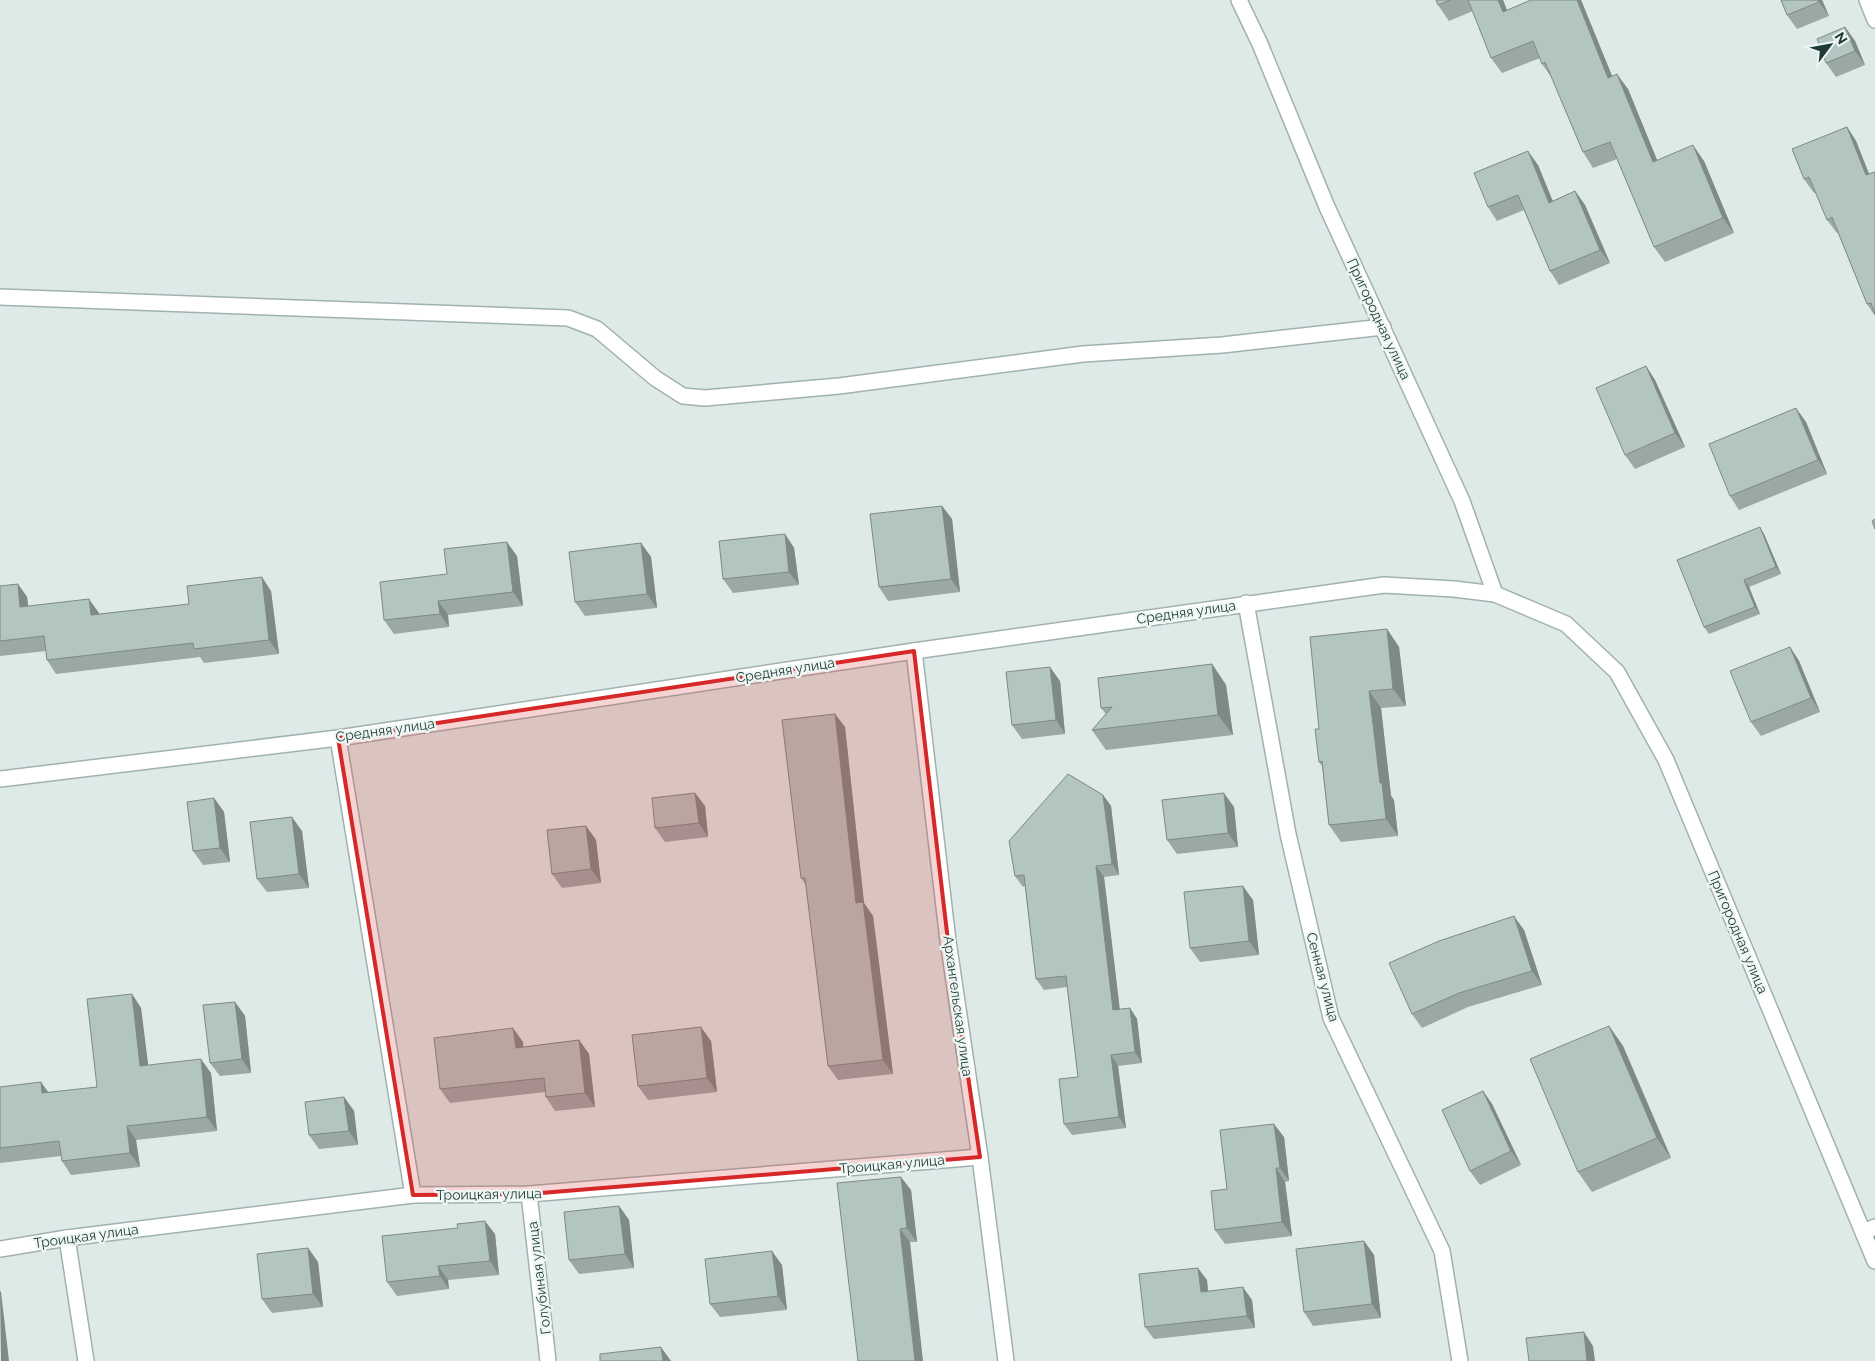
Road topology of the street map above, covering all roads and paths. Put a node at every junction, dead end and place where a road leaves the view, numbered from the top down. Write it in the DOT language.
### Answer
graph roads {
  1 [pos="1239,0"];
  2 [pos="1867,0"];
  3 [pos="1875,20"];
  4 [pos="0,297"];
  5 [pos="1383,328"];
  6 [pos="1495,594"];
  7 [pos="1246,603"];
  8 [pos="1566,624"];
  9 [pos="914,651"];
  10 [pos="338,738"];
  11 [pos="0,780"];
  12 [pos="980,1157"];
  13 [pos="529,1194"];
  14 [pos="413,1195"];
  15 [pos="1869,1229"];
  16 [pos="67,1238"];
  17 [pos="0,1250"];
  18 [pos="1875,1261"];
  19 [pos="86,1361"];
  20 [pos="548,1361"];
  21 [pos="1006,1361"];
  22 [pos="1460,1361"];
  1 -- 5 [label="street, Пригородная улица"];
  2 -- 3 [label="street"];
  4 -- 5 [label="street"];
  5 -- 6 [label="street, Пригородная улица"];
  6 -- 7 [label="street, Средняя улица"];
  6 -- 8 [label="street, Средняя улица"];
  7 -- 9 [label="street, Средняя улица"];
  7 -- 22 [label="street, Сенная улица"];
  8 -- 15 [label="street, Пригородная улица"];
  9 -- 10 [label="street, Средняя улица"];
  9 -- 12 [label="street, Архангельская улица"];
  10 -- 11 [label="street, Средняя улица"];
  10 -- 14 [label="street"];
  12 -- 13 [label="street, Троицкая улица"];
  12 -- 21 [label="street, Архангельская улица"];
  13 -- 14 [label="street, Троицкая улица"];
  13 -- 20 [label="street, Голубиная улица"];
  14 -- 16 [label="street, Троицкая улица"];
  15 -- 18 [label="street, Пригородная улица"];
  16 -- 17 [label="street, Троицкая улица"];
  16 -- 19 [label="street"];
}
